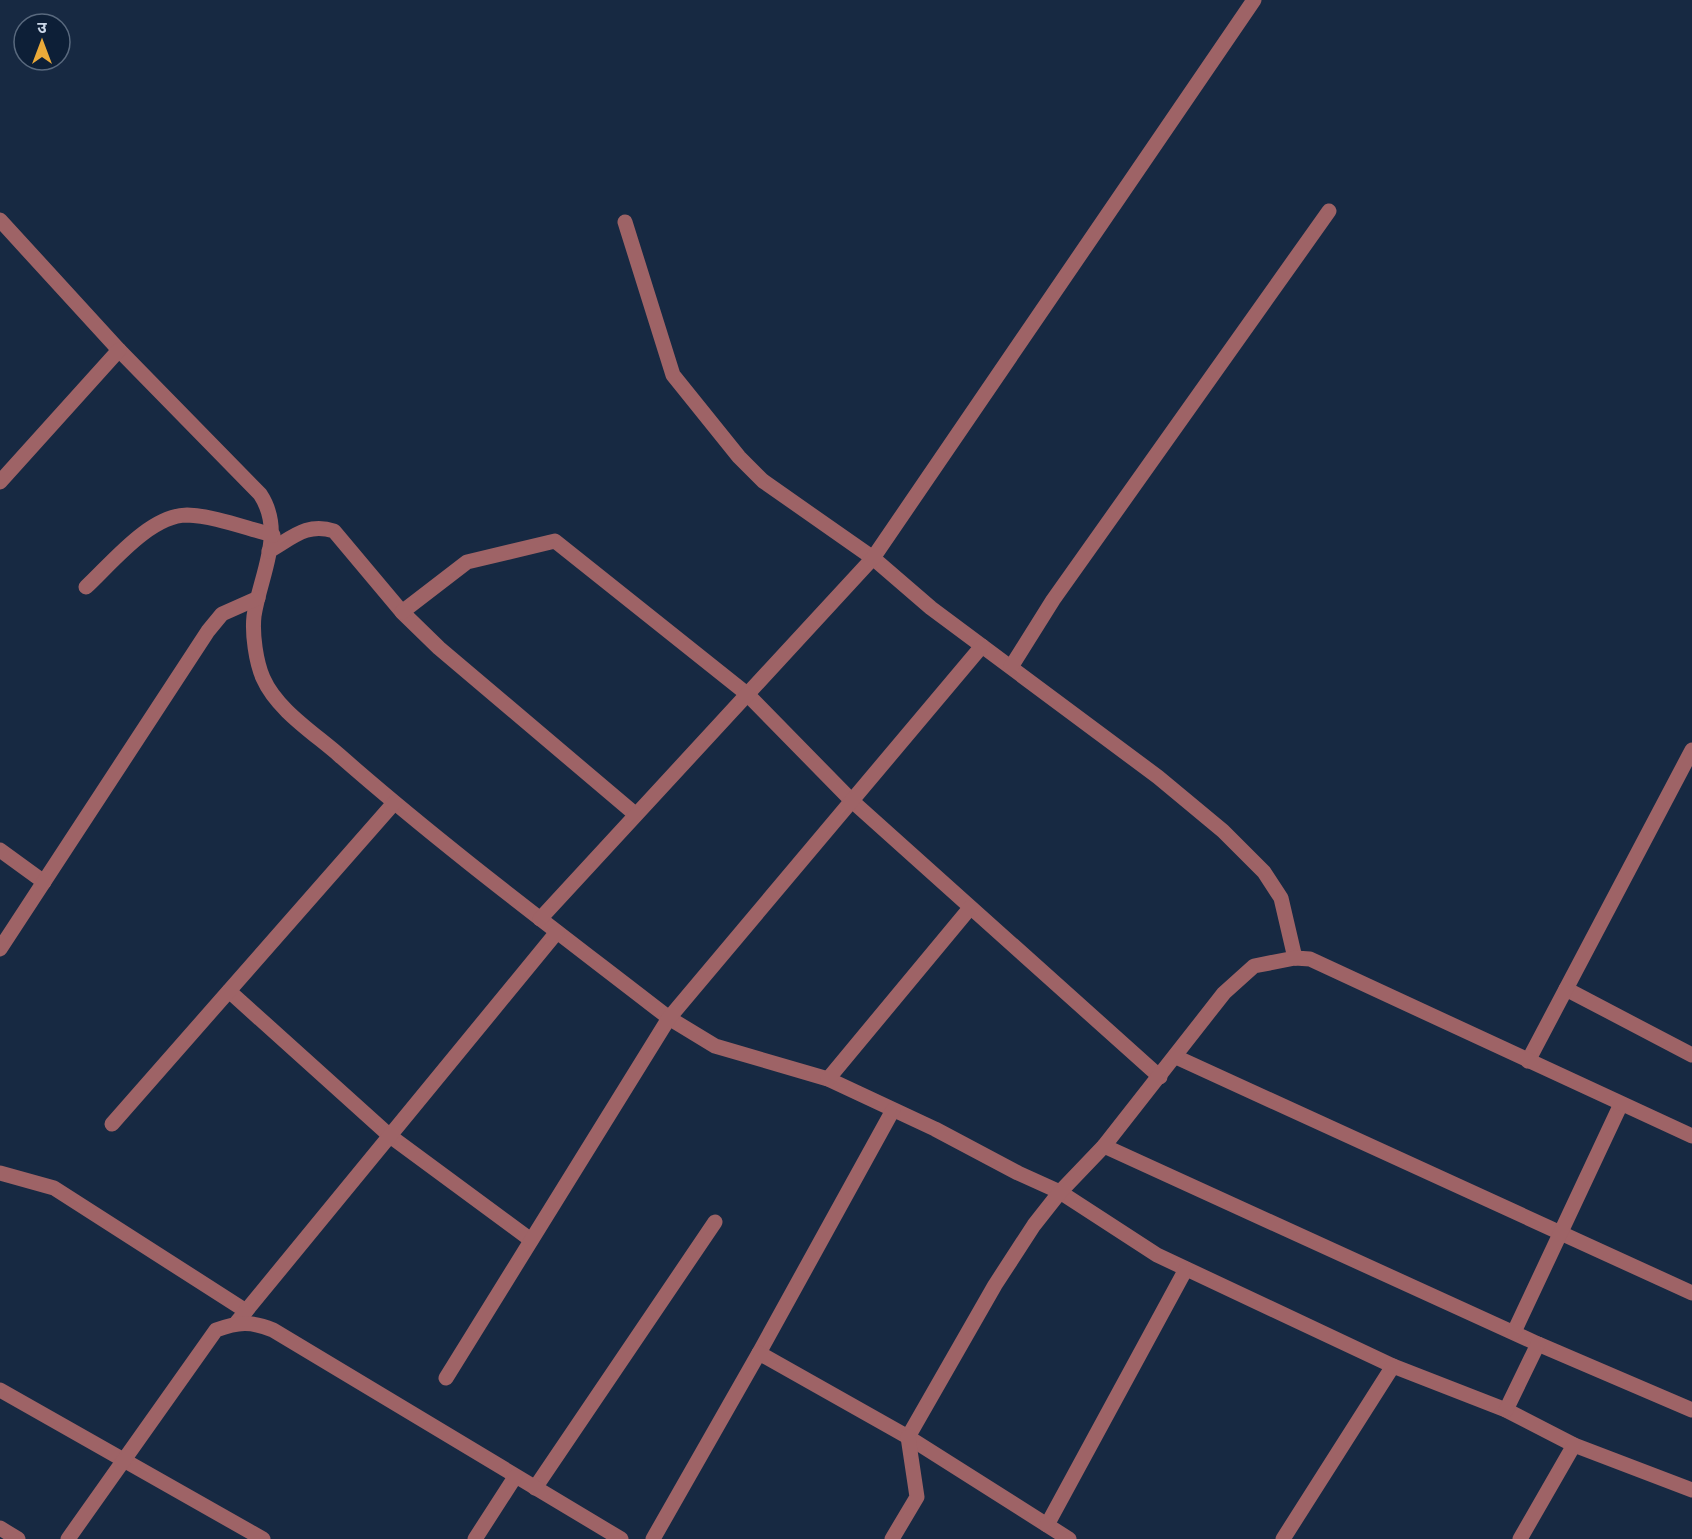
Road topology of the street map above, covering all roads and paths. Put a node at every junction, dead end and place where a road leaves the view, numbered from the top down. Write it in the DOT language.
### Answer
graph roads {
  1 [pos="1254,0"];
  2 [pos="1329,211"];
  3 [pos="0,220"];
  4 [pos="625,222"];
  5 [pos="119,350"];
  6 [pos="0,482"];
  7 [pos="273,536"];
  8 [pos="269,551"];
  9 [pos="873,558"];
  10 [pos="86,587"];
  11 [pos="258,598"];
  12 [pos="402,612"];
  13 [pos="982,646"];
  14 [pos="1011,668"];
  15 [pos="747,694"];
  16 [pos="1692,750"];
  17 [pos="851,800"];
  18 [pos="394,803"];
  19 [pos="635,814"];
  20 [pos="0,850"];
  21 [pos="44,882"];
  22 [pos="970,908"];
  23 [pos="540,919"];
  24 [pos="557,932"];
  25 [pos="0,949"];
  26 [pos="1295,958"];
  27 [pos="1566,989"];
  28 [pos="229,991"];
  29 [pos="669,1018"];
  30 [pos="1692,1055"];
  31 [pos="1176,1057"];
  32 [pos="1528,1060"];
  33 [pos="1160,1077"];
  34 [pos="828,1079"];
  35 [pos="1621,1104"];
  36 [pos="892,1110"];
  37 [pos="112,1124"];
  38 [pos="390,1136"];
  39 [pos="1692,1136"];
  40 [pos="1104,1146"];
  41 [pos="0,1173"];
  42 [pos="1060,1192"];
  43 [pos="715,1222"];
  44 [pos="1562,1234"];
  45 [pos="531,1240"];
  46 [pos="1186,1269"];
  47 [pos="1692,1293"];
  48 [pos="242,1316"];
  49 [pos="1514,1332"];
  50 [pos="1538,1344"];
  51 [pos="759,1353"];
  52 [pos="1393,1366"];
  53 [pos="446,1378"];
  54 [pos="0,1390"];
  55 [pos="1506,1410"];
  56 [pos="1692,1410"];
  57 [pos="909,1437"];
  58 [pos="1574,1445"];
  59 [pos="124,1459"];
  60 [pos="516,1477"];
  61 [pos="535,1488"];
  62 [pos="1692,1490"];
  63 [pos="1047,1525"];
  64 [pos="0,1528"];
  65 [pos="18,1539"];
  66 [pos="68,1539"];
  67 [pos="264,1539"];
  68 [pos="475,1539"];
  69 [pos="621,1539"];
  70 [pos="653,1539"];
  71 [pos="892,1539"];
  72 [pos="1069,1539"];
  73 [pos="1283,1539"];
  74 [pos="1520,1539"];
  1 -- 9 [label="street"];
  2 -- 14 [label="street"];
  3 -- 5 [label="street"];
  4 -- 9 [label="street"];
  5 -- 6 [label="street"];
  5 -- 7 [label="street"];
  7 -- 8 [label="street"];
  7 -- 10 [label="street"];
  8 -- 11 [label="street"];
  8 -- 12 [label="street"];
  9 -- 13 [label="street"];
  9 -- 15 [label="street"];
  11 -- 18 [label="street"];
  11 -- 21 [label="street"];
  12 -- 15 [label="street"];
  12 -- 19 [label="street"];
  13 -- 14 [label="street"];
  13 -- 17 [label="street"];
  14 -- 26 [label="street"];
  15 -- 17 [label="street"];
  15 -- 19 [label="street"];
  16 -- 27 [label="street"];
  17 -- 22 [label="street"];
  17 -- 29 [label="street"];
  18 -- 23 [label="street"];
  18 -- 28 [label="street"];
  19 -- 23 [label="street"];
  20 -- 21 [label="street"];
  21 -- 25 [label="street"];
  22 -- 33 [label="street"];
  22 -- 34 [label="street"];
  23 -- 24 [label="street"];
  24 -- 29 [label="street"];
  24 -- 38 [label="street"];
  26 -- 31 [label="street"];
  26 -- 32 [label="street"];
  27 -- 30 [label="street"];
  27 -- 32 [label="street"];
  28 -- 37 [label="street"];
  28 -- 38 [label="street"];
  29 -- 34 [label="street"];
  29 -- 45 [label="street"];
  31 -- 33 [label="street"];
  31 -- 44 [label="street"];
  32 -- 35 [label="street"];
  33 -- 40 [label="street"];
  34 -- 36 [label="street"];
  35 -- 39 [label="street"];
  35 -- 44 [label="street"];
  36 -- 42 [label="street"];
  36 -- 51 [label="street"];
  38 -- 45 [label="street"];
  38 -- 48 [label="street"];
  40 -- 42 [label="street"];
  40 -- 49 [label="street"];
  41 -- 48 [label="street"];
  42 -- 46 [label="street"];
  42 -- 57 [label="street"];
  43 -- 61 [label="street"];
  44 -- 47 [label="street"];
  44 -- 49 [label="street"];
  45 -- 53 [label="street"];
  46 -- 52 [label="street"];
  46 -- 63 [label="street"];
  48 -- 59 [label="street"];
  48 -- 60 [label="street"];
  49 -- 50 [label="street"];
  50 -- 55 [label="street"];
  50 -- 56 [label="street"];
  51 -- 57 [label="street"];
  51 -- 70 [label="street"];
  52 -- 55 [label="street"];
  52 -- 73 [label="street"];
  54 -- 59 [label="street"];
  55 -- 58 [label="street"];
  57 -- 63 [label="street"];
  57 -- 71 [label="street"];
  58 -- 62 [label="street"];
  58 -- 74 [label="street"];
  59 -- 66 [label="street"];
  59 -- 67 [label="street"];
  60 -- 61 [label="street"];
  60 -- 68 [label="street"];
  61 -- 69 [label="street"];
  63 -- 72 [label="street"];
  64 -- 65 [label="street"];
}
